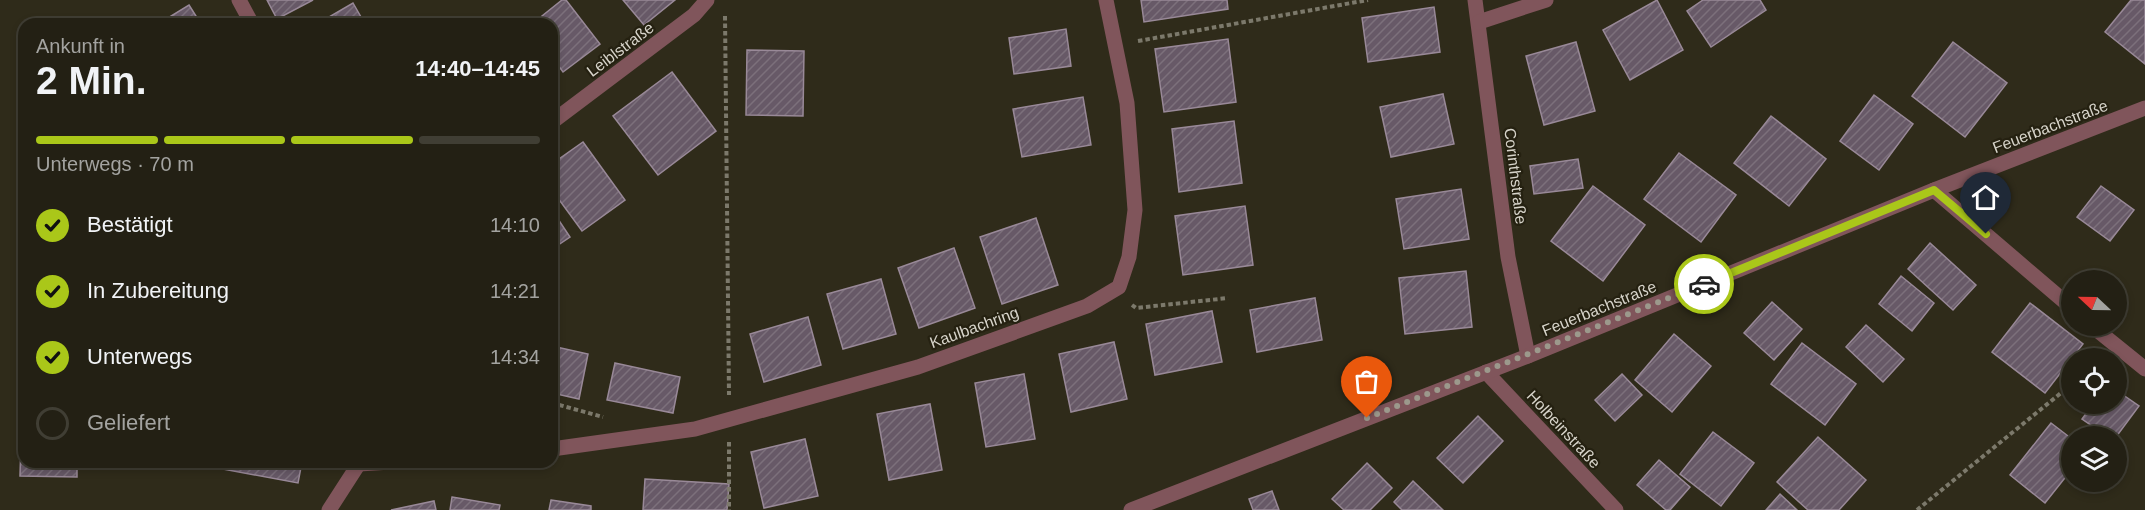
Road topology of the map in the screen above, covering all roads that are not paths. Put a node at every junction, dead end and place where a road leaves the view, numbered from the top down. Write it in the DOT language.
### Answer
graph roads {
  1 [pos="239,0"];
  2 [pos="708,0"];
  3 [pos="1107,0"];
  4 [pos="1475,0"];
  5 [pos="1546,0"];
  6 [pos="249,18"];
  7 [pos="1479,22"];
  8 [pos="2145,108"];
  9 [pos="558,117"];
  10 [pos="1934,190"];
  11 [pos="2061,299"];
  12 [pos="2104,336"];
  13 [pos="1528,356"];
  14 [pos="2145,369"];
  15 [pos="1486,372"];
  16 [pos="558,448"];
  17 [pos="356,468"];
  18 [pos="329,510"];
  19 [pos="1131,510"];
  20 [pos="1616,510"];
  1 -- 6 [label="street"];
  2 -- 9 [label="street, Leiblstraße"];
  3 -- 16 [label="street, Kaulbachring"];
  4 -- 7 [label="street, Corinthstraße"];
  5 -- 7 [label="street"];
  7 -- 13 [label="street, Corinthstraße"];
  8 -- 10 [label="street, Feuerbachstraße"];
  10 -- 11 [label="street"];
  10 -- 13 [label="street, Feuerbachstraße"];
  12 -- 14 [label="street"];
  13 -- 15 [label="street, Feuerbachstraße"];
  15 -- 19 [label="street, Feuerbachstraße"];
  15 -- 20 [label="street, Holbeinstraße"];
  17 -- 18 [label="street"];
}
